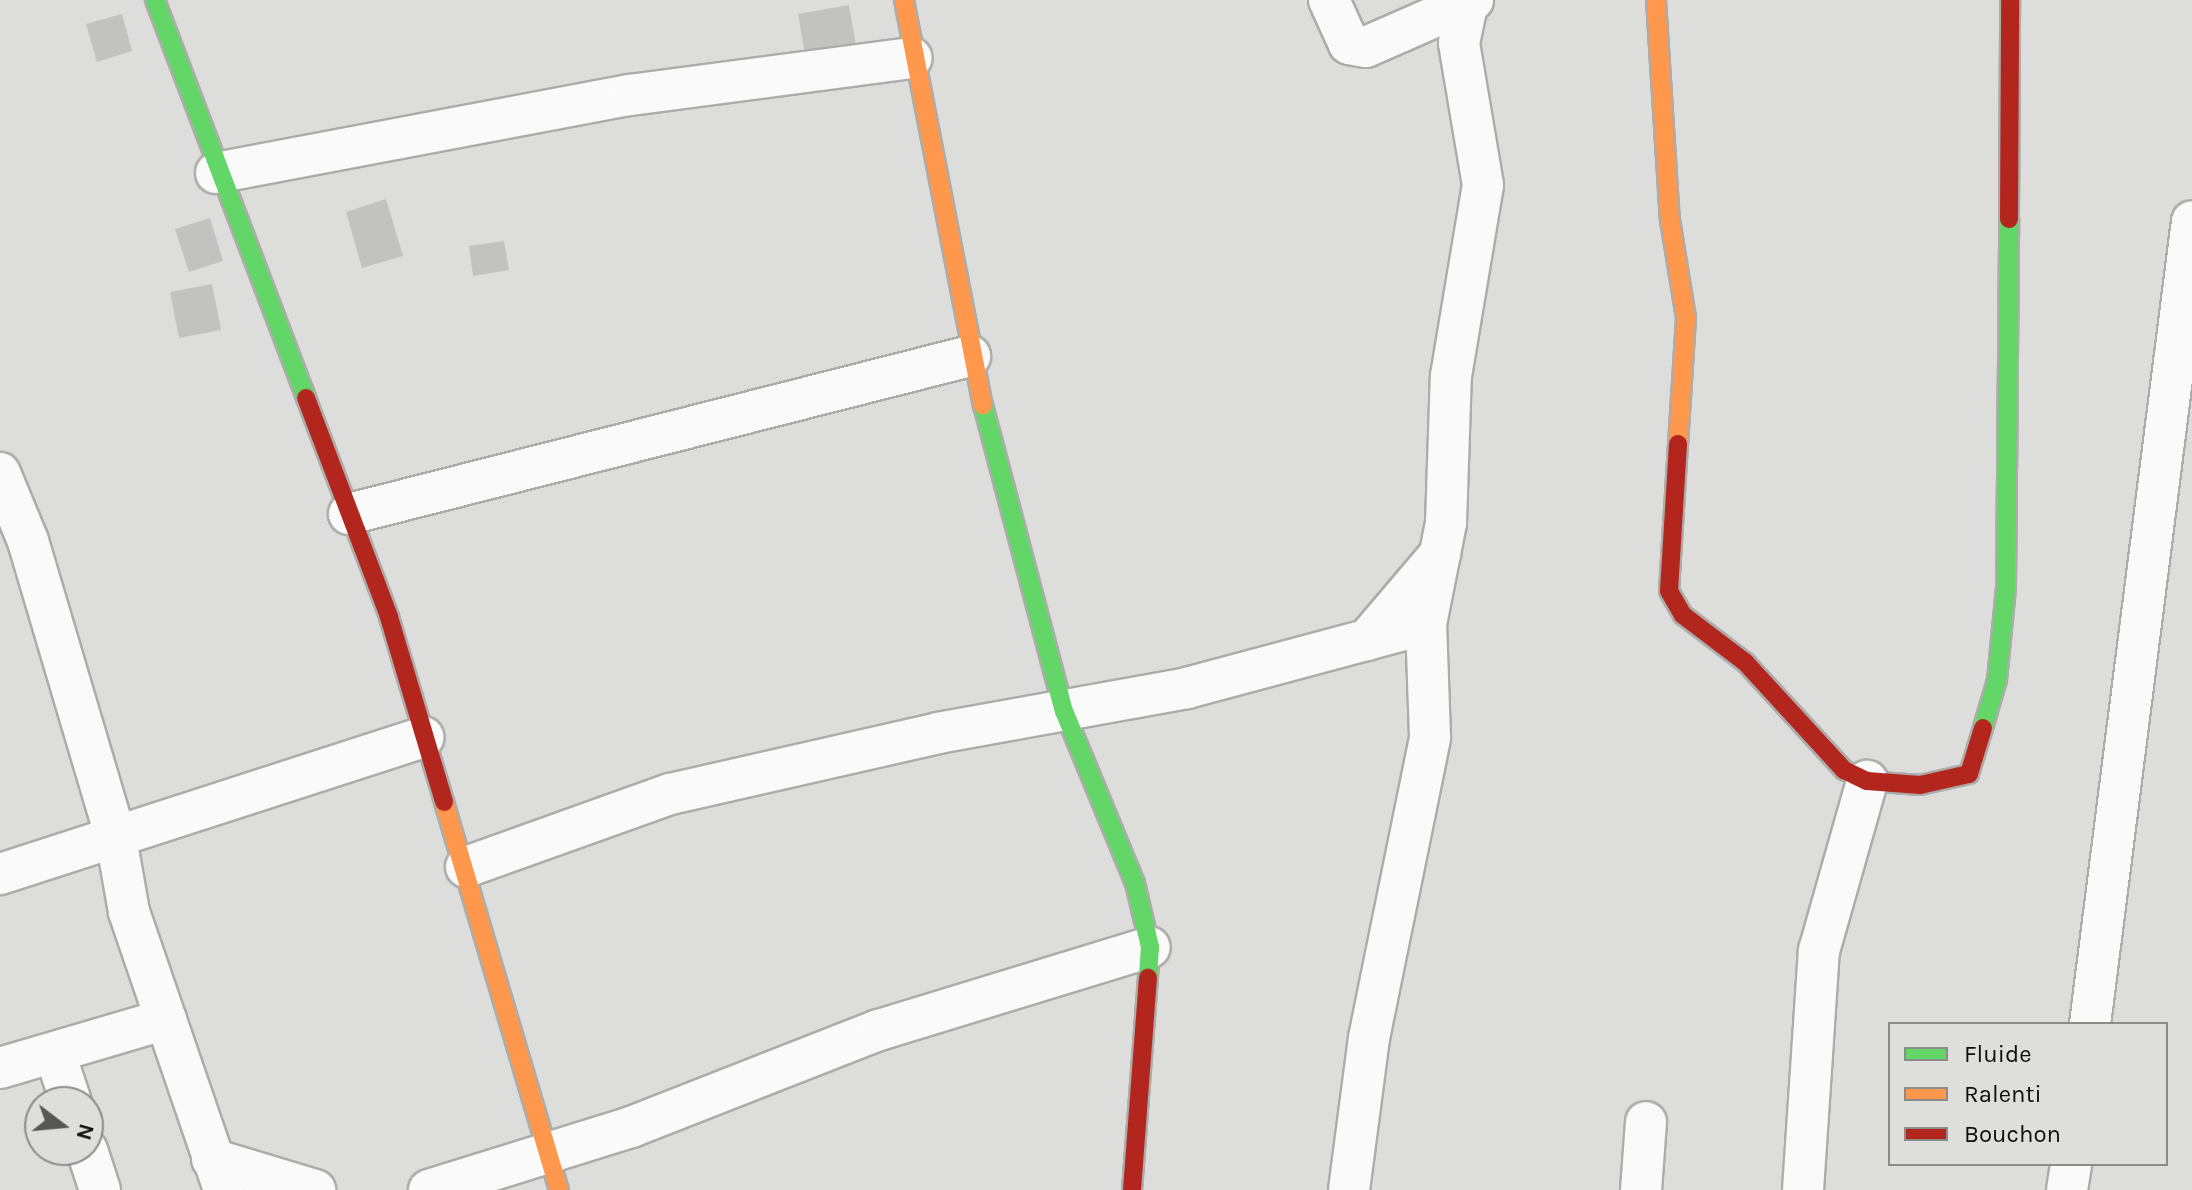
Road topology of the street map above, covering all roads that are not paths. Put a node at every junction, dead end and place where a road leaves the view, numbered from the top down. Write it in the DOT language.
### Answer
graph roads {
  1 [pos="155,0"];
  2 [pos="904,0"];
  3 [pos="1329,0"];
  4 [pos="1656,0"];
  5 [pos="2010,0"];
  6 [pos="1470,3"];
  7 [pos="912,58"];
  8 [pos="216,173"];
  9 [pos="2192,221"];
  10 [pos="970,356"];
  11 [pos="0,473"];
  12 [pos="349,514"];
  13 [pos="1440,554"];
  14 [pos="1426,624"];
  15 [pos="1367,640"];
  16 [pos="1064,711"];
  17 [pos="423,737"];
  18 [pos="1867,781"];
  19 [pos="116,838"];
  20 [pos="466,867"];
  21 [pos="0,874"];
  22 [pos="1150,947"];
  23 [pos="166,1019"];
  24 [pos="2090,1022"];
  25 [pos="55,1054"];
  26 [pos="0,1068"];
  27 [pos="66,1086"];
  28 [pos="1646,1122"];
  29 [pos="92,1166"];
  30 [pos="2071,1166"];
  31 [pos="553,1173"];
  32 [pos="218,1175"];
  33 [pos="100,1190"];
  34 [pos="315,1190"];
  35 [pos="429,1190"];
  36 [pos="1132,1190"];
  37 [pos="1349,1190"];
  38 [pos="1641,1190"];
  39 [pos="1803,1190"];
  40 [pos="2067,1190"];
  1 -- 8 [label="street"];
  2 -- 7 [label="street"];
  3 -- 6 [label="street"];
  4 -- 18 [label="street"];
  5 -- 18 [label="street"];
  6 -- 13 [label="street"];
  7 -- 8 [label="street"];
  7 -- 10 [label="street"];
  8 -- 12 [label="street"];
  9 -- 24 [label="street"];
  10 -- 12 [label="street"];
  10 -- 16 [label="street"];
  11 -- 19 [label="street"];
  12 -- 17 [label="street"];
  13 -- 14 [label="street"];
  13 -- 15 [label="street"];
  14 -- 15 [label="street"];
  14 -- 37 [label="street"];
  15 -- 16 [label="street"];
  16 -- 20 [label="street"];
  16 -- 22 [label="street"];
  17 -- 19 [label="street"];
  17 -- 20 [label="street"];
  18 -- 39 [label="street"];
  19 -- 21 [label="street"];
  19 -- 23 [label="street"];
  20 -- 31 [label="street"];
  22 -- 31 [label="street"];
  22 -- 36 [label="street"];
  23 -- 25 [label="street"];
  23 -- 32 [label="street"];
  25 -- 26 [label="street"];
  25 -- 27 [label="street"];
  28 -- 38 [label="street"];
  29 -- 33 [label="street"];
  30 -- 40 [label="street"];
  31 -- 35 [label="street"];
  32 -- 34 [label="street"];
}
